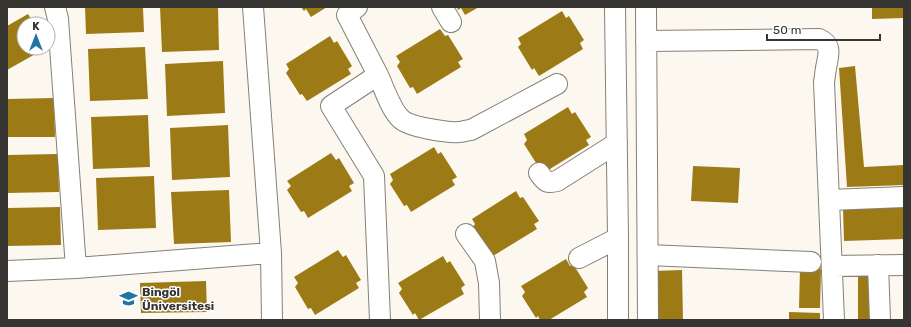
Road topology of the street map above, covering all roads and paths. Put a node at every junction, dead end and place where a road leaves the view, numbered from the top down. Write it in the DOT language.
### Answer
graph roads {
  1 [pos="55,7"];
  2 [pos="253,7"];
  3 [pos="357,7"];
  4 [pos="615,7"];
  5 [pos="646,7"];
  6 [pos="646,41"];
  7 [pos="378,75"];
  8 [pos="557,84"];
  9 [pos="617,143"];
  10 [pos="539,173"];
  11 [pos="904,197"];
  12 [pos="829,200"];
  13 [pos="466,234"];
  14 [pos="618,238"];
  15 [pos="271,253"];
  16 [pos="648,256"];
  17 [pos="579,258"];
  18 [pos="811,262"];
  19 [pos="878,265"];
  20 [pos="904,265"];
  21 [pos="832,266"];
  22 [pos="76,268"];
  23 [pos="7,271"];
  24 [pos="272,320"];
  25 [pos="380,320"];
  26 [pos="490,320"];
  27 [pos="618,320"];
  28 [pos="648,320"];
  29 [pos="834,320"];
  30 [pos="880,320"];
  1 -- 22 [label="street"];
  2 -- 15 [label="street"];
  3 -- 7 [label="street"];
  4 -- 9 [label="street"];
  5 -- 6 [label="street"];
  6 -- 12 [label="street"];
  6 -- 16 [label="street"];
  7 -- 8 [label="street"];
  7 -- 25 [label="street"];
  9 -- 10 [label="street"];
  9 -- 14 [label="street"];
  11 -- 12 [label="street"];
  12 -- 21 [label="street"];
  13 -- 26 [label="street"];
  14 -- 17 [label="street"];
  14 -- 27 [label="street"];
  15 -- 22 [label="street"];
  15 -- 24 [label="street"];
  16 -- 18 [label="street"];
  16 -- 28 [label="street"];
  19 -- 20 [label="street"];
  19 -- 21 [label="street"];
  19 -- 30 [label="street"];
  21 -- 29 [label="street"];
  22 -- 23 [label="street"];
}
